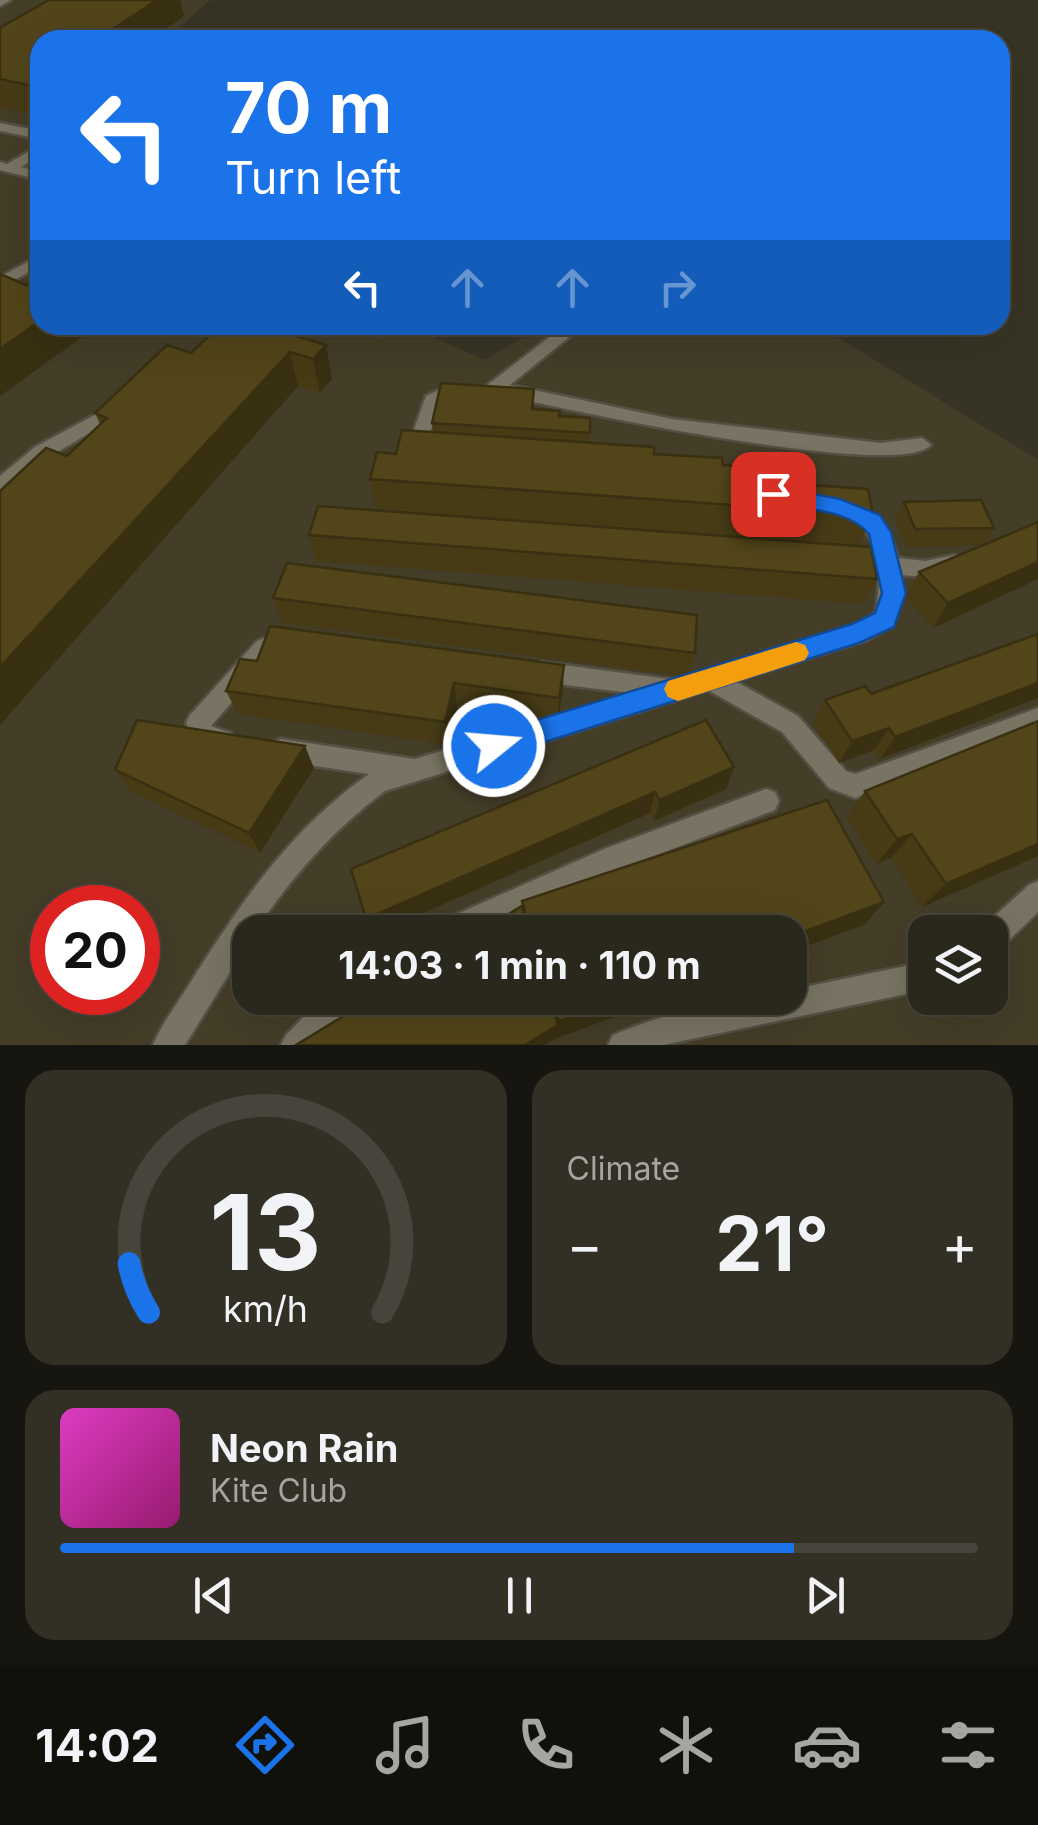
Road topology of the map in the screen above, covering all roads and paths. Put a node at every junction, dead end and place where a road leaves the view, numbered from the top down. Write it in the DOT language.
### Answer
graph roads {
  1 [pos="0,127"];
  2 [pos="30,132"];
  3 [pos="30,154"];
  4 [pos="5,167"];
  5 [pos="30,173"];
  6 [pos="30,266"];
  7 [pos="0,283"];
  8 [pos="284,335"];
  9 [pos="563,335"];
  10 [pos="237,344"];
  11 [pos="492,390"];
  12 [pos="143,393"];
  13 [pos="922,445"];
  14 [pos="432,462"];
  15 [pos="0,487"];
  16 [pos="822,504"];
  17 [pos="979,557"];
  18 [pos="848,562"];
  19 [pos="888,565"];
  20 [pos="294,640"];
  21 [pos="524,670"];
  22 [pos="710,680"];
  23 [pos="678,689"];
  24 [pos="1038,720"];
  25 [pos="416,770"];
  26 [pos="766,801"];
  27 [pos="1038,894"];
  28 [pos="486,915"];
  29 [pos="1008,922"];
  30 [pos="908,980"];
  31 [pos="325,1015"];
  32 [pos="168,1045"];
  33 [pos="296,1045"];
  34 [pos="623,1045"];
  1 -- 2 [label="lane"];
  3 -- 4 [label="lane"];
  4 -- 5 [label="lane"];
  6 -- 7 [label="lane"];
  8 -- 10 [label="lane"];
  9 -- 11 [label="lane"];
  11 -- 13 [label="lane"];
  11 -- 14 [label="lane"];
  12 -- 15 [label="lane"];
  16 -- 19 [label="lane"];
  17 -- 19 [label="lane"];
  18 -- 19 [label="lane"];
  19 -- 22 [label="lane"];
  20 -- 25 [label="lane"];
  21 -- 23 [label="lane"];
  22 -- 23 [label="lane"];
  22 -- 24 [label="lane"];
  23 -- 25 [label="lane"];
  25 -- 32 [label="lane"];
  26 -- 28 [label="lane"];
  27 -- 29 [label="lane"];
  30 -- 34 [label="lane"];
  31 -- 33 [label="lane"];
}
